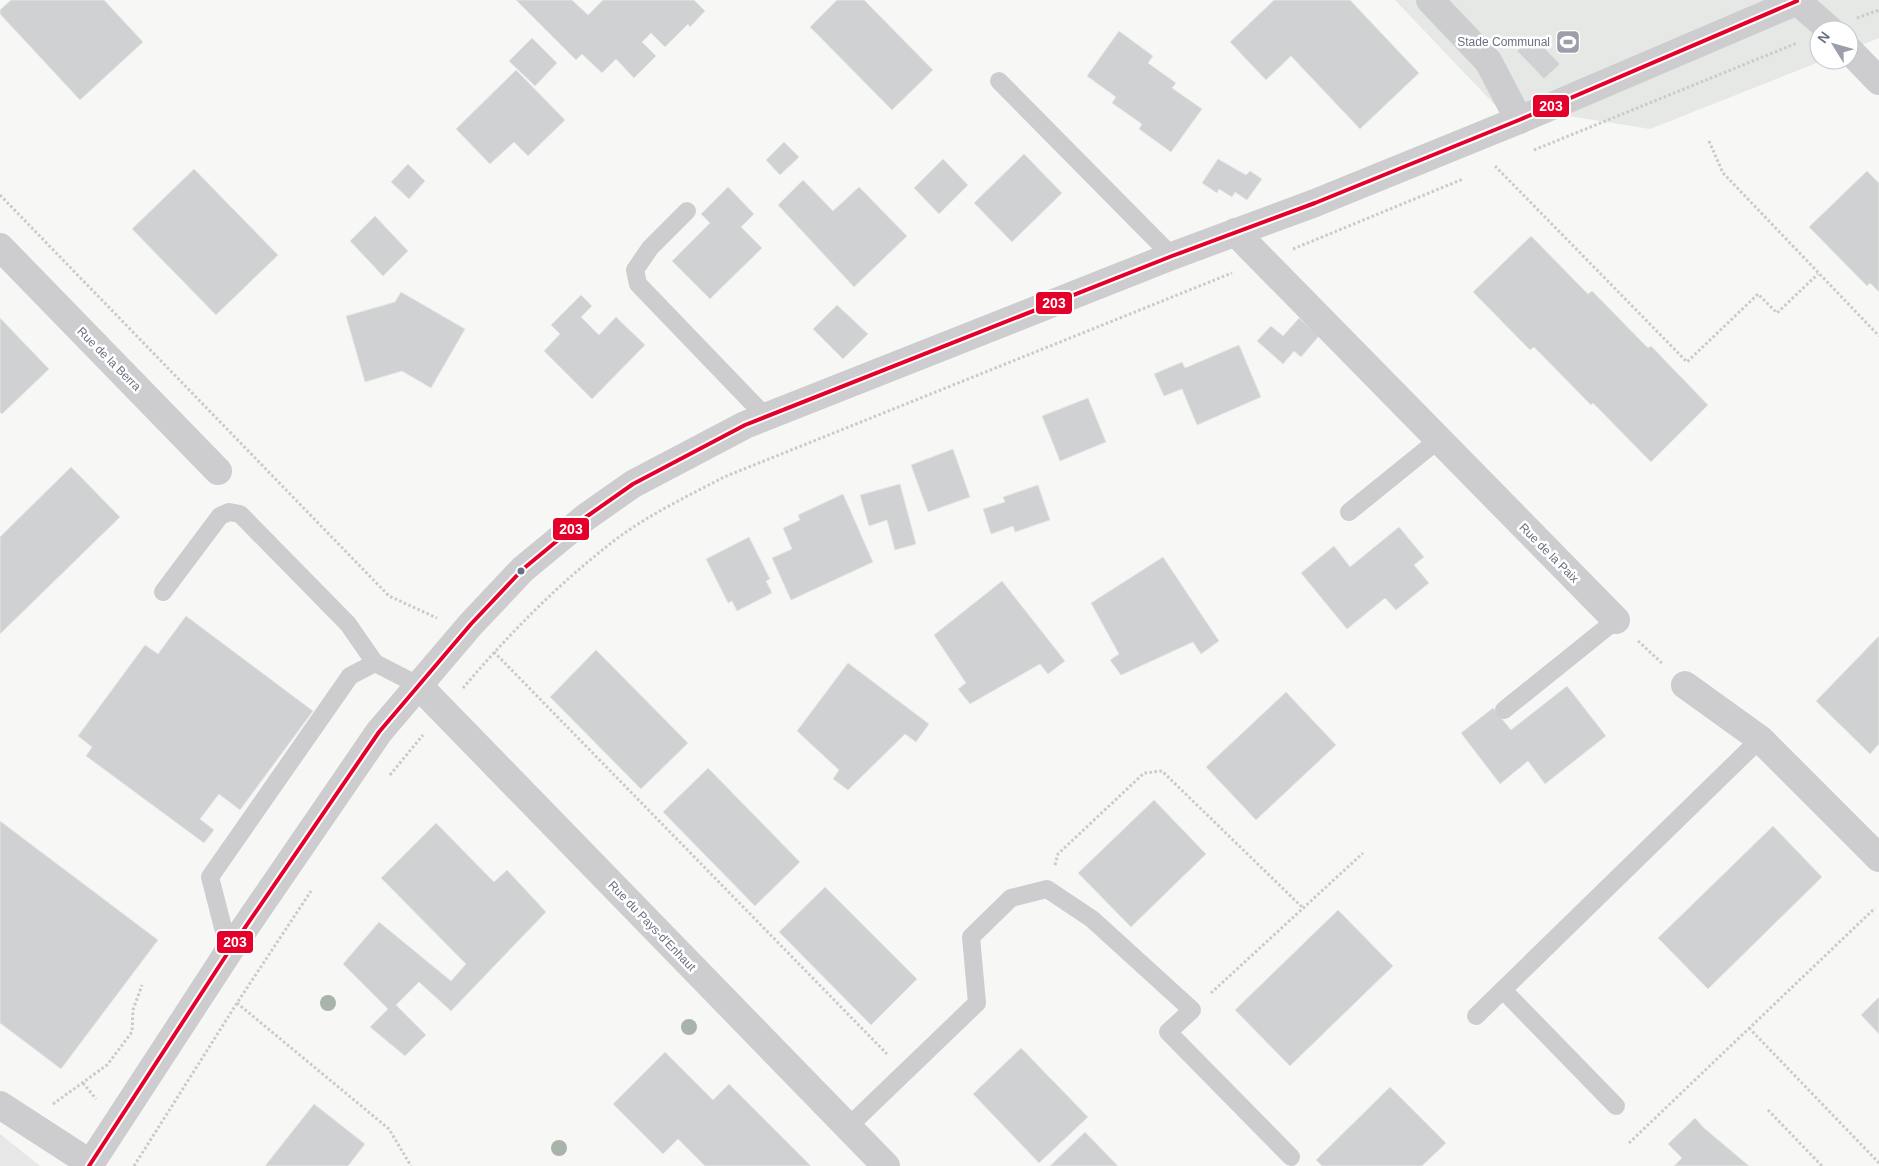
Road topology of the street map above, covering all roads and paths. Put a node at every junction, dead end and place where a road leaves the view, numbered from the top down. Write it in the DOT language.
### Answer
graph roads {
  1 [pos="1430,0"];
  2 [pos="1798,0"];
  3 [pos="1819,20"];
  4 [pos="1801,42"];
  5 [pos="1859,60"];
  6 [pos="999,81"];
  7 [pos="1879,81"];
  8 [pos="1519,120"];
  9 [pos="1709,141"];
  10 [pos="1531,152"];
  11 [pos="1504,162"];
  12 [pos="1495,166"];
  13 [pos="1486,170"];
  14 [pos="1468,177"];
  15 [pos="0,195"];
  16 [pos="687,211"];
  17 [pos="1235,232"];
  18 [pos="0,247"];
  19 [pos="1172,256"];
  20 [pos="1263,261"];
  21 [pos="1818,274"];
  22 [pos="1879,336"];
  23 [pos="766,417"];
  24 [pos="1438,440"];
  25 [pos="218,471"];
  26 [pos="1348,512"];
  27 [pos="163,592"];
  28 [pos="439,619"];
  29 [pos="1616,620"];
  30 [pos="494,652"];
  31 [pos="375,663"];
  32 [pos="418,685"];
  33 [pos="1685,685"];
  34 [pos="1504,710"];
  35 [pos="443,711"];
  36 [pos="1760,739"];
  37 [pos="385,782"];
  38 [pos="1363,853"];
  39 [pos="1879,858"];
  40 [pos="313,888"];
  41 [pos="1047,889"];
  42 [pos="1303,908"];
  43 [pos="1875,908"];
  44 [pos="229,951"];
  45 [pos="142,985"];
  46 [pos="1503,990"];
  47 [pos="236,1003"];
  48 [pos="1192,1010"];
  49 [pos="1476,1016"];
  50 [pos="1749,1028"];
  51 [pos="904,1071"];
  52 [pos="82,1083"];
  53 [pos="98,1102"];
  54 [pos="0,1105"];
  55 [pos="1616,1106"];
  56 [pos="48,1110"];
  57 [pos="1768,1110"];
  58 [pos="848,1127"];
  59 [pos="1629,1143"];
  60 [pos="1291,1157"];
  61 [pos="1879,1163"];
  62 [pos="90,1165"];
  63 [pos="134,1166"];
  64 [pos="411,1166"];
  65 [pos="886,1166"];
  66 [pos="1822,1166"];
  1 -- 8 [label="street"];
  2 -- 3 [label="street"];
  2 -- 8 [label="street"];
  4 -- 10 [label="path"];
  5 -- 7 [label="street"];
  6 -- 19 [label="lane"];
  8 -- 17 [label="street"];
  9 -- 21 [label="path"];
  11 -- 12 [label="path"];
  12 -- 13 [label="path"];
  12 -- 21 [label="path"];
  14 -- 20 [label="path"];
  15 -- 28 [label="path"];
  16 -- 23 [label="lane"];
  17 -- 19 [label="street"];
  17 -- 20 [label="street, Rue de la Paix"];
  18 -- 25 [label="street, Rue de la Berra"];
  19 -- 23 [label="street"];
  20 -- 24 [label="street, Rue de la Paix"];
  20 -- 30 [label="path"];
  21 -- 22 [label="path"];
  23 -- 32 [label="street"];
  24 -- 26 [label="lane"];
  24 -- 29 [label="street, Rue de la Paix"];
  27 -- 31 [label="lane"];
  29 -- 33 [label="path"];
  29 -- 34 [label="lane"];
  30 -- 35 [label="path"];
  30 -- 51 [label="path"];
  31 -- 32 [label="lane"];
  31 -- 44 [label="lane"];
  32 -- 35 [label="street, Rue du Pays-d'Enhaut"];
  32 -- 44 [label="street"];
  33 -- 36 [label="street"];
  35 -- 37 [label="path"];
  35 -- 58 [label="street, Rue du Pays-d'Enhaut"];
  36 -- 39 [label="street"];
  36 -- 46 [label="lane"];
  38 -- 42 [label="path"];
  40 -- 47 [label="path"];
  41 -- 42 [label="path"];
  41 -- 48 [label="lane"];
  41 -- 51 [label="lane"];
  42 -- 48 [label="path"];
  43 -- 50 [label="path"];
  44 -- 62 [label="street"];
  45 -- 52 [label="path"];
  46 -- 49 [label="lane"];
  46 -- 55 [label="lane"];
  47 -- 63 [label="path"];
  47 -- 64 [label="path"];
  48 -- 60 [label="lane"];
  50 -- 59 [label="path"];
  50 -- 61 [label="path"];
  51 -- 58 [label="lane"];
  52 -- 53 [label="path"];
  52 -- 56 [label="path"];
  54 -- 62 [label="street"];
  57 -- 66 [label="path"];
  58 -- 65 [label="street, Rue du Pays-d'Enhaut"];
}
